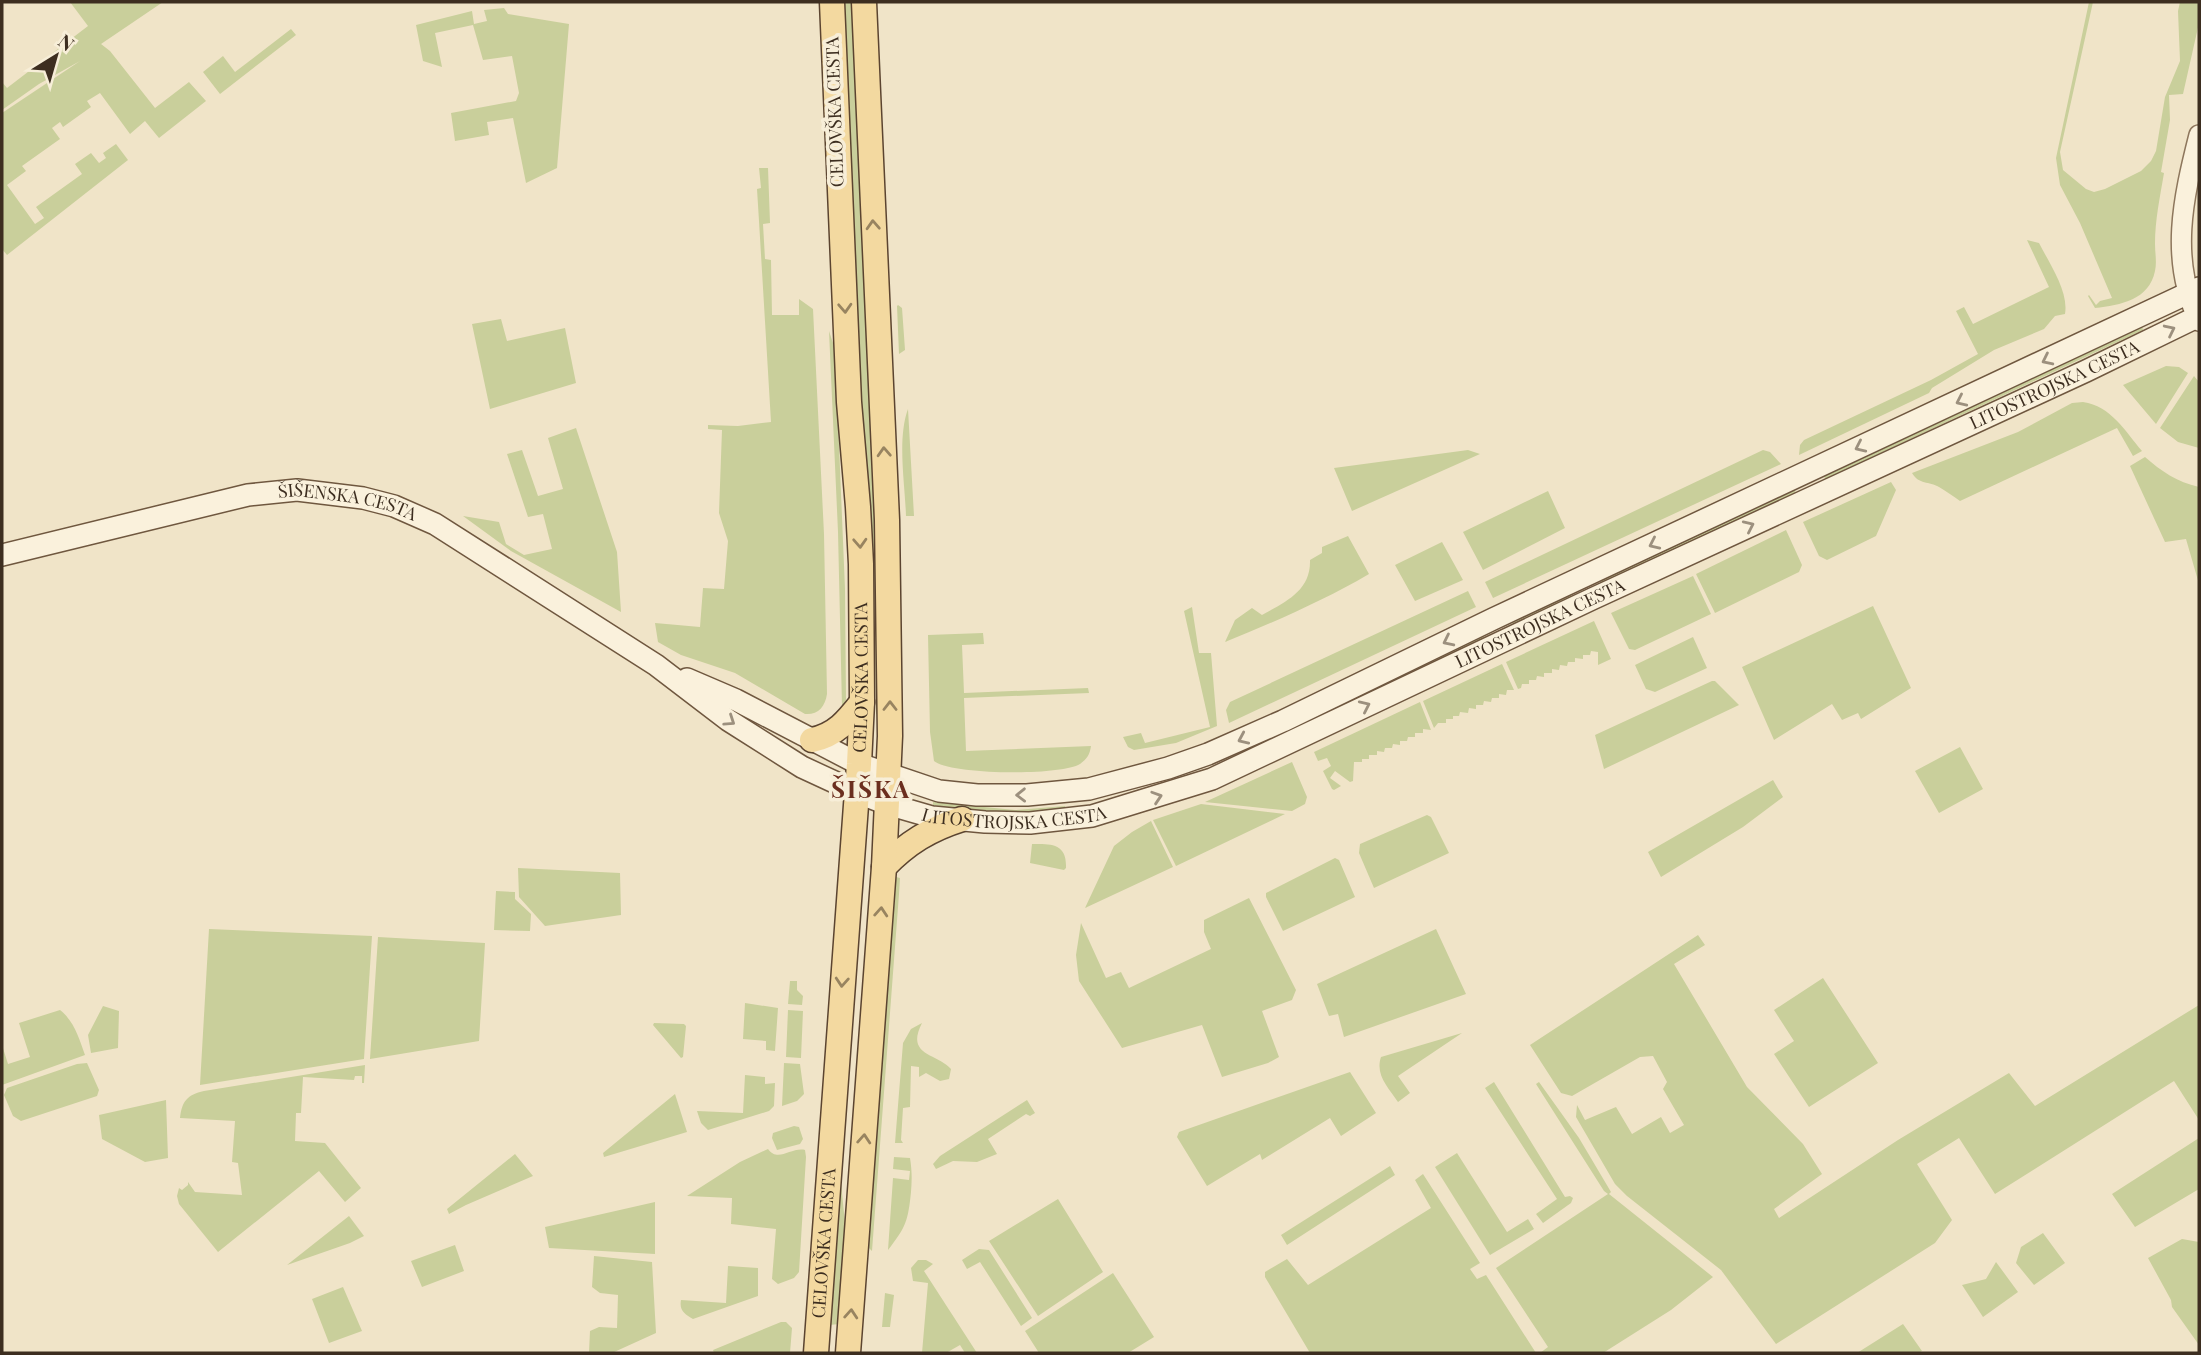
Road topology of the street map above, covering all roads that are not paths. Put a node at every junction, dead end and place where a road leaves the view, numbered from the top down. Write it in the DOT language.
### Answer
graph roads {
  1 [pos="832,2"];
  2 [pos="864,2"];
  3 [pos="2199,135"];
  4 [pos="2194,290"];
  5 [pos="2199,318"];
  6 [pos="2,555"];
  7 [pos="656,665"];
  8 [pos="862,702"];
  9 [pos="812,740"];
  10 [pos="859,764"];
  11 [pos="889,775"];
  12 [pos="856,792"];
  13 [pos="887,804"];
  14 [pos="962,819"];
  15 [pos="884,867"];
  16 [pos="816,1353"];
  17 [pos="849,1353"];
  1 -- 8 [label="main road, CELOVŠKA CESTA, one-way"];
  11 -- 2 [label="main road, CELOVŠKA CESTA, one-way"];
  3 -- 4 [label="street"];
  4 -- 5 [label="street"];
  4 -- 11 [label="main road, LITOSTROJSKA CESTA, one-way"];
  14 -- 5 [label="main road, LITOSTROJSKA CESTA, one-way"];
  6 -- 7 [label="main road, ŠIŠENSKA CESTA"];
  7 -- 9 [label="main road, ŠIŠENSKA CESTA"];
  7 -- 12 [label="main road, ŠIŠENSKA CESTA, one-way"];
  8 -- 9 [label="main road"];
  8 -- 10 [label="main road, CELOVŠKA CESTA"];
  9 -- 10 [label="main road, ŠIŠENSKA CESTA"];
  10 -- 11 [label="main road, ŠIŠENSKA CESTA"];
  10 -- 12 [label="main road, CELOVŠKA CESTA"];
  11 -- 13 [label="main road, CELOVŠKA CESTA"];
  12 -- 13 [label="main road, LITOSTROJSKA CESTA"];
  12 -- 16 [label="main road, CELOVŠKA CESTA, one-way"];
  13 -- 14 [label="main road, LITOSTROJSKA CESTA"];
  13 -- 15 [label="main road, CELOVŠKA CESTA"];
  14 -- 15 [label="main road"];
  17 -- 15 [label="main road, CELOVŠKA CESTA, one-way"];
}
